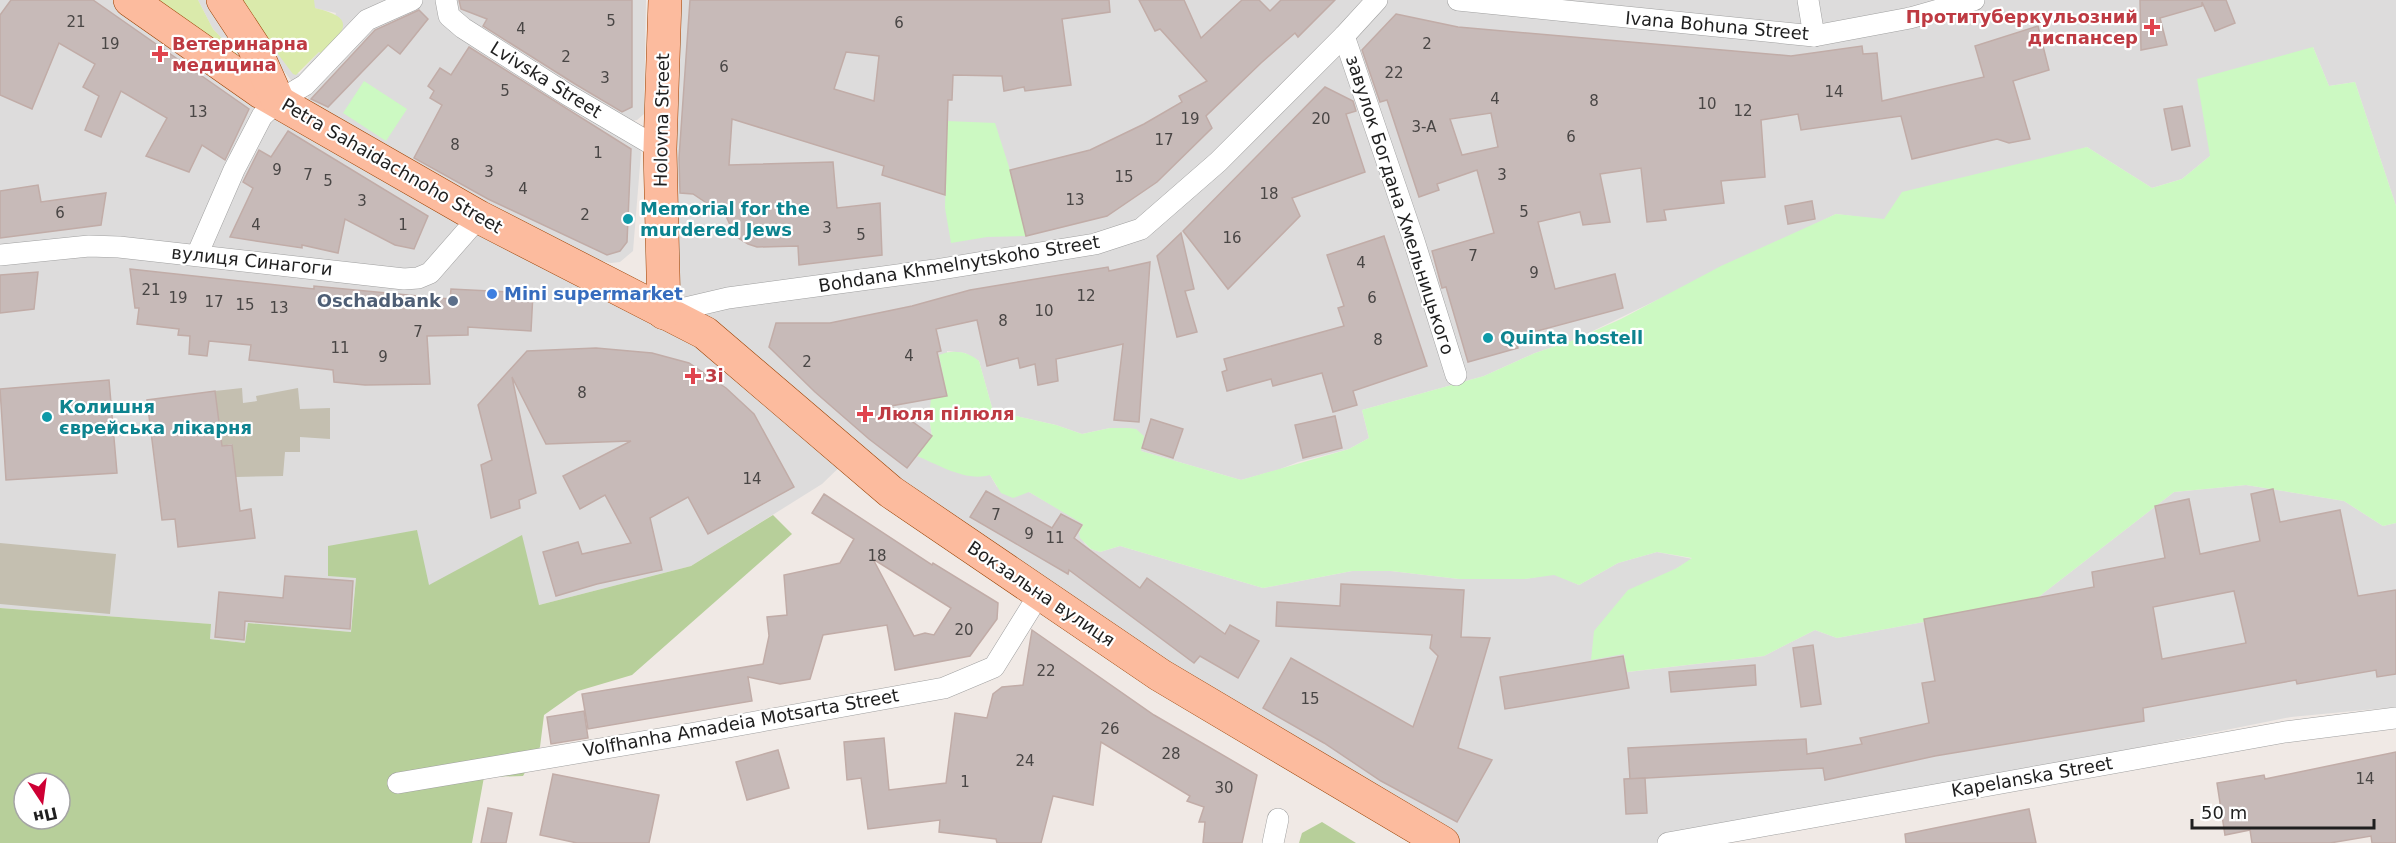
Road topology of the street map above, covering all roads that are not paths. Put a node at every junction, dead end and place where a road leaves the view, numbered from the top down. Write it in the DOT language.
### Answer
graph roads {
  1 [pos="130,0"];
  2 [pos="223,0"];
  3 [pos="412,0"];
  4 [pos="446,0"];
  5 [pos="665,0"];
  6 [pos="1377,0"];
  7 [pos="1458,0"];
  8 [pos="1808,0"];
  9 [pos="1974,0"];
  10 [pos="1344,36"];
  11 [pos="1814,36"];
  12 [pos="278,101"];
  13 [pos="660,149"];
  14 [pos="479,217"];
  15 [pos="0,255"];
  16 [pos="197,255"];
  17 [pos="664,313"];
  18 [pos="1456,375"];
  19 [pos="1040,593"];
  20 [pos="2396,718"];
  21 [pos="398,783"];
  22 [pos="1278,819"];
  23 [pos="1273,843"];
  24 [pos="1443,843"];
  25 [pos="1668,843"];
  1 -- 12 [label="main road, Petra Sahaidachnoho Street"];
  2 -- 12 [label="main road"];
  3 -- 12 [label="street"];
  4 -- 13 [label="street, Lvivska Street"];
  5 -- 13 [label="main road, Holovna Street"];
  6 -- 10 [label="street, Bohdana Khmelnytskoho Street"];
  7 -- 11 [label="street, Ivana Bohuna Street"];
  8 -- 11 [label="street"];
  9 -- 11 [label="street, Ivana Bohuna Street"];
  10 -- 17 [label="street, Bohdana Khmelnytskoho Street"];
  10 -- 18 [label="street, завулок Богдана Хмельницького"];
  12 -- 14 [label="main road, Petra Sahaidachnoho Street"];
  12 -- 16 [label="street"];
  13 -- 17 [label="main road, Holovna Street"];
  14 -- 16 [label="street, вулиця Синагоги"];
  14 -- 17 [label="main road, Petra Sahaidachnoho Street"];
  15 -- 16 [label="street, вулиця Синагоги"];
  17 -- 19 [label="main road, Вокзальна вулиця"];
  19 -- 21 [label="street, Volfhanha Amadeia Motsarta Street"];
  19 -- 24 [label="main road, Вокзальна вулиця"];
  20 -- 25 [label="street, Kapelanska Street"];
  22 -- 23 [label="street"];
}
